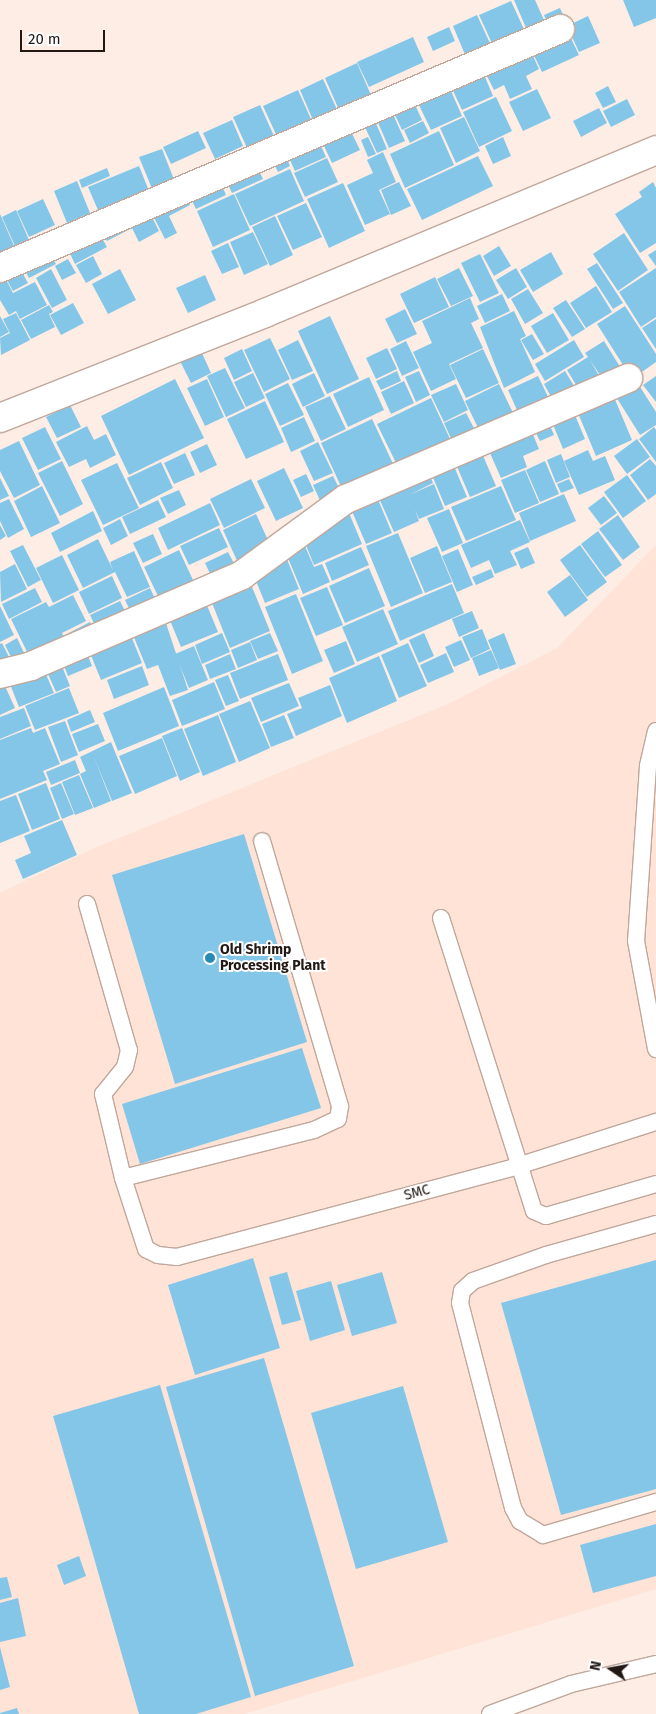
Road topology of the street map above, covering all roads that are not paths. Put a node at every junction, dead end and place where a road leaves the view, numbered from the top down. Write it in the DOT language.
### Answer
graph roads {
  1 [pos="560,29"];
  2 [pos="656,150"];
  3 [pos="0,268"];
  4 [pos="628,378"];
  5 [pos="0,418"];
  6 [pos="0,674"];
  7 [pos="656,731"];
  8 [pos="262,841"];
  9 [pos="87,904"];
  10 [pos="441,918"];
  11 [pos="656,1049"];
  12 [pos="656,1122"];
  13 [pos="518,1166"];
  14 [pos="123,1178"];
  15 [pos="656,1184"];
  16 [pos="656,1224"];
  17 [pos="656,1502"];
  18 [pos="656,1664"];
  19 [pos="490,1714"];
  1 -- 3 [label="street"];
  2 -- 5 [label="street"];
  4 -- 6 [label="street"];
  7 -- 11 [label="lane"];
  8 -- 14 [label="lane"];
  9 -- 14 [label="lane"];
  10 -- 13 [label="lane"];
  12 -- 13 [label="lane, SMC"];
  13 -- 14 [label="lane, SMC"];
  13 -- 15 [label="lane"];
  16 -- 17 [label="lane"];
  18 -- 19 [label="lane"];
}
